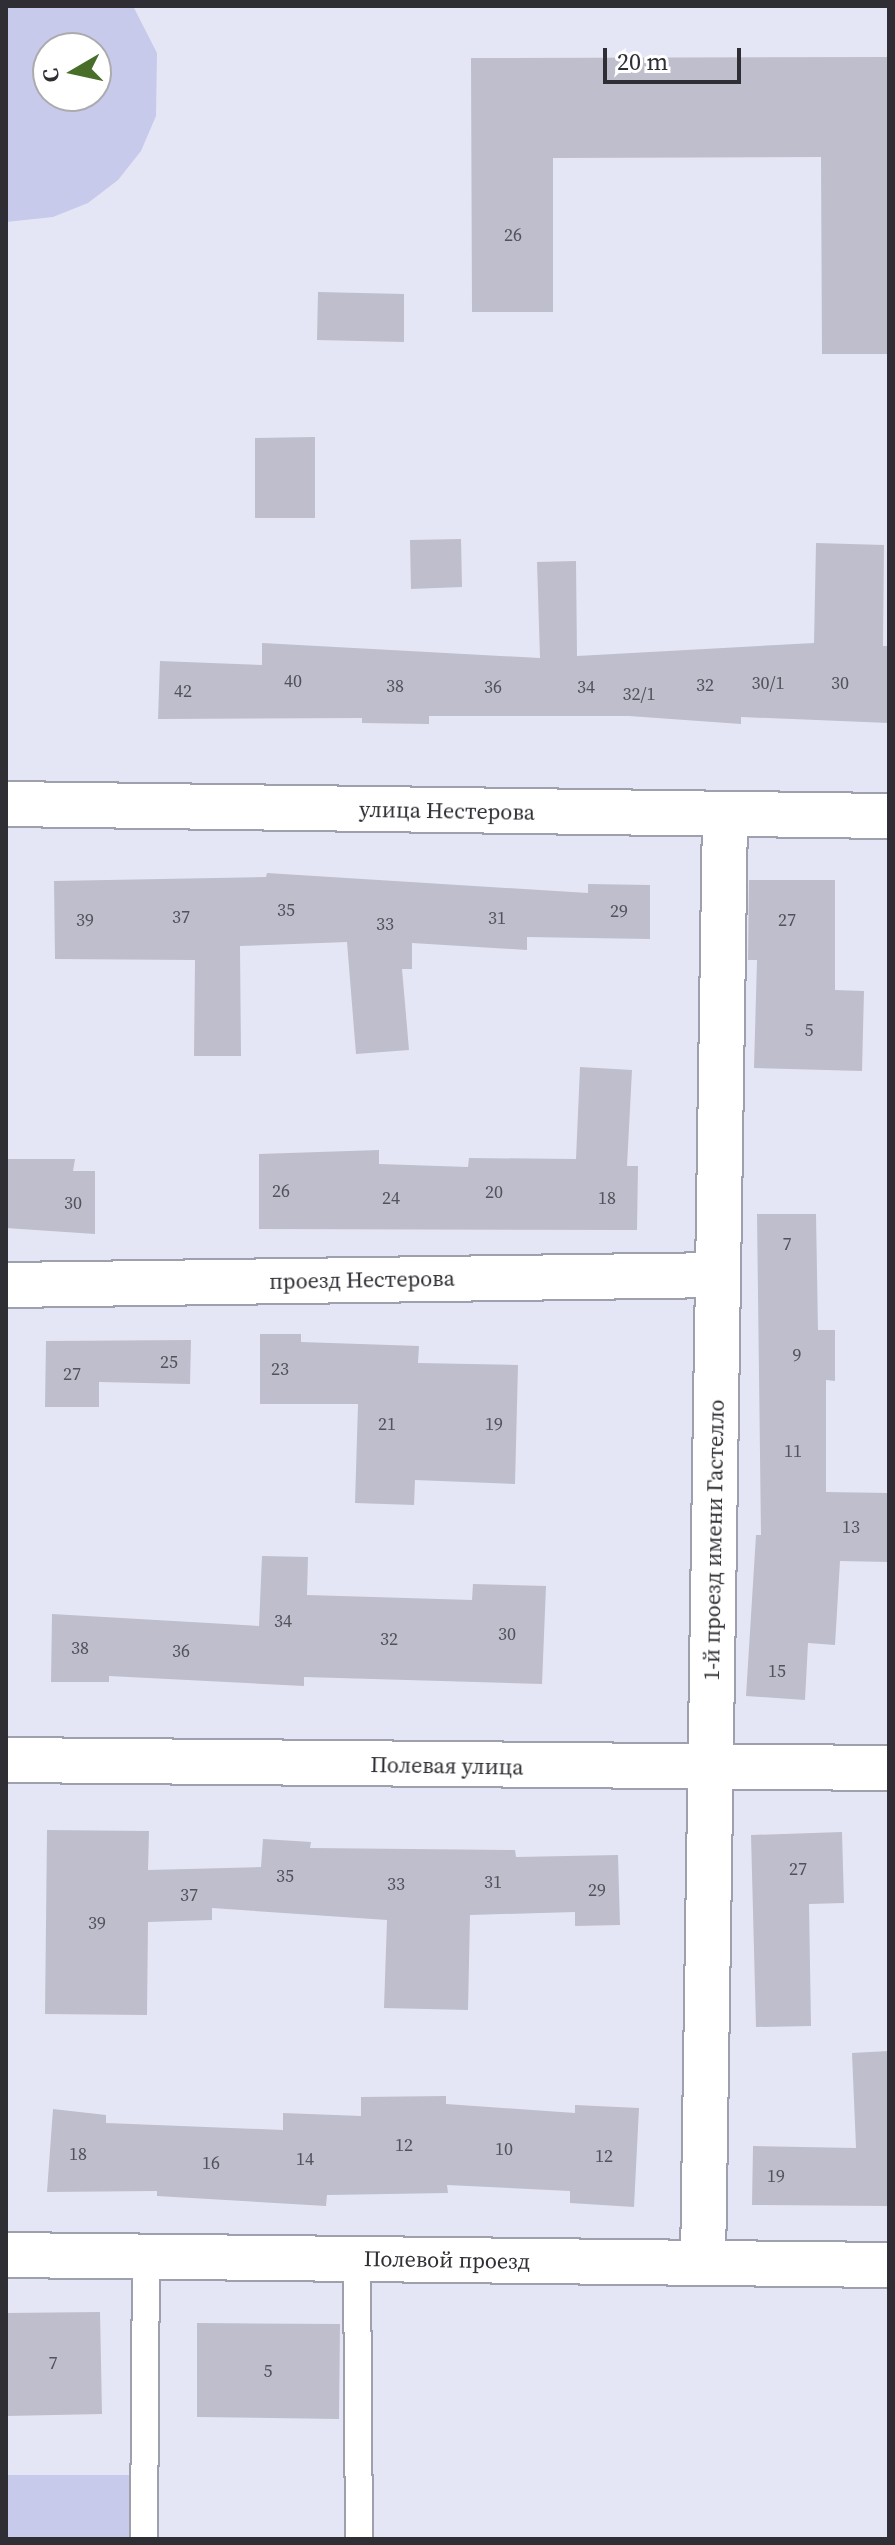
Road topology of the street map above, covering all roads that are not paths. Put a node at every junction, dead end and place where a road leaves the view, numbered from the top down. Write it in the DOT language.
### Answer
graph roads {
  1 [pos="6,804"];
  2 [pos="725,816"];
  3 [pos="889,816"];
  4 [pos="718,1275"];
  5 [pos="6,1285"];
  6 [pos="6,1760"];
  7 [pos="889,1768"];
  8 [pos="710,1769"];
  9 [pos="6,2255"];
  10 [pos="146,2257"];
  11 [pos="357,2259"];
  12 [pos="703,2263"];
  13 [pos="889,2265"];
  14 [pos="144,2539"];
  15 [pos="359,2539"];
  1 -- 2 [label="street, улица Нестерова"];
  2 -- 3 [label="street, улица Нестерова"];
  2 -- 4 [label="street, 1-й проезд имени Гастелло"];
  4 -- 5 [label="street, проезд Нестерова"];
  4 -- 8 [label="street, 1-й проезд имени Гастелло"];
  6 -- 8 [label="street, Полевая улица"];
  7 -- 8 [label="street, Полевая улица"];
  8 -- 12 [label="street, 1-й проезд имени Гастелло"];
  9 -- 10 [label="street, Полевой проезд"];
  10 -- 11 [label="street, Полевой проезд"];
  10 -- 14 [label="lane"];
  11 -- 12 [label="street, Полевой проезд"];
  11 -- 15 [label="lane"];
  12 -- 13 [label="street, Полевой проезд"];
}
